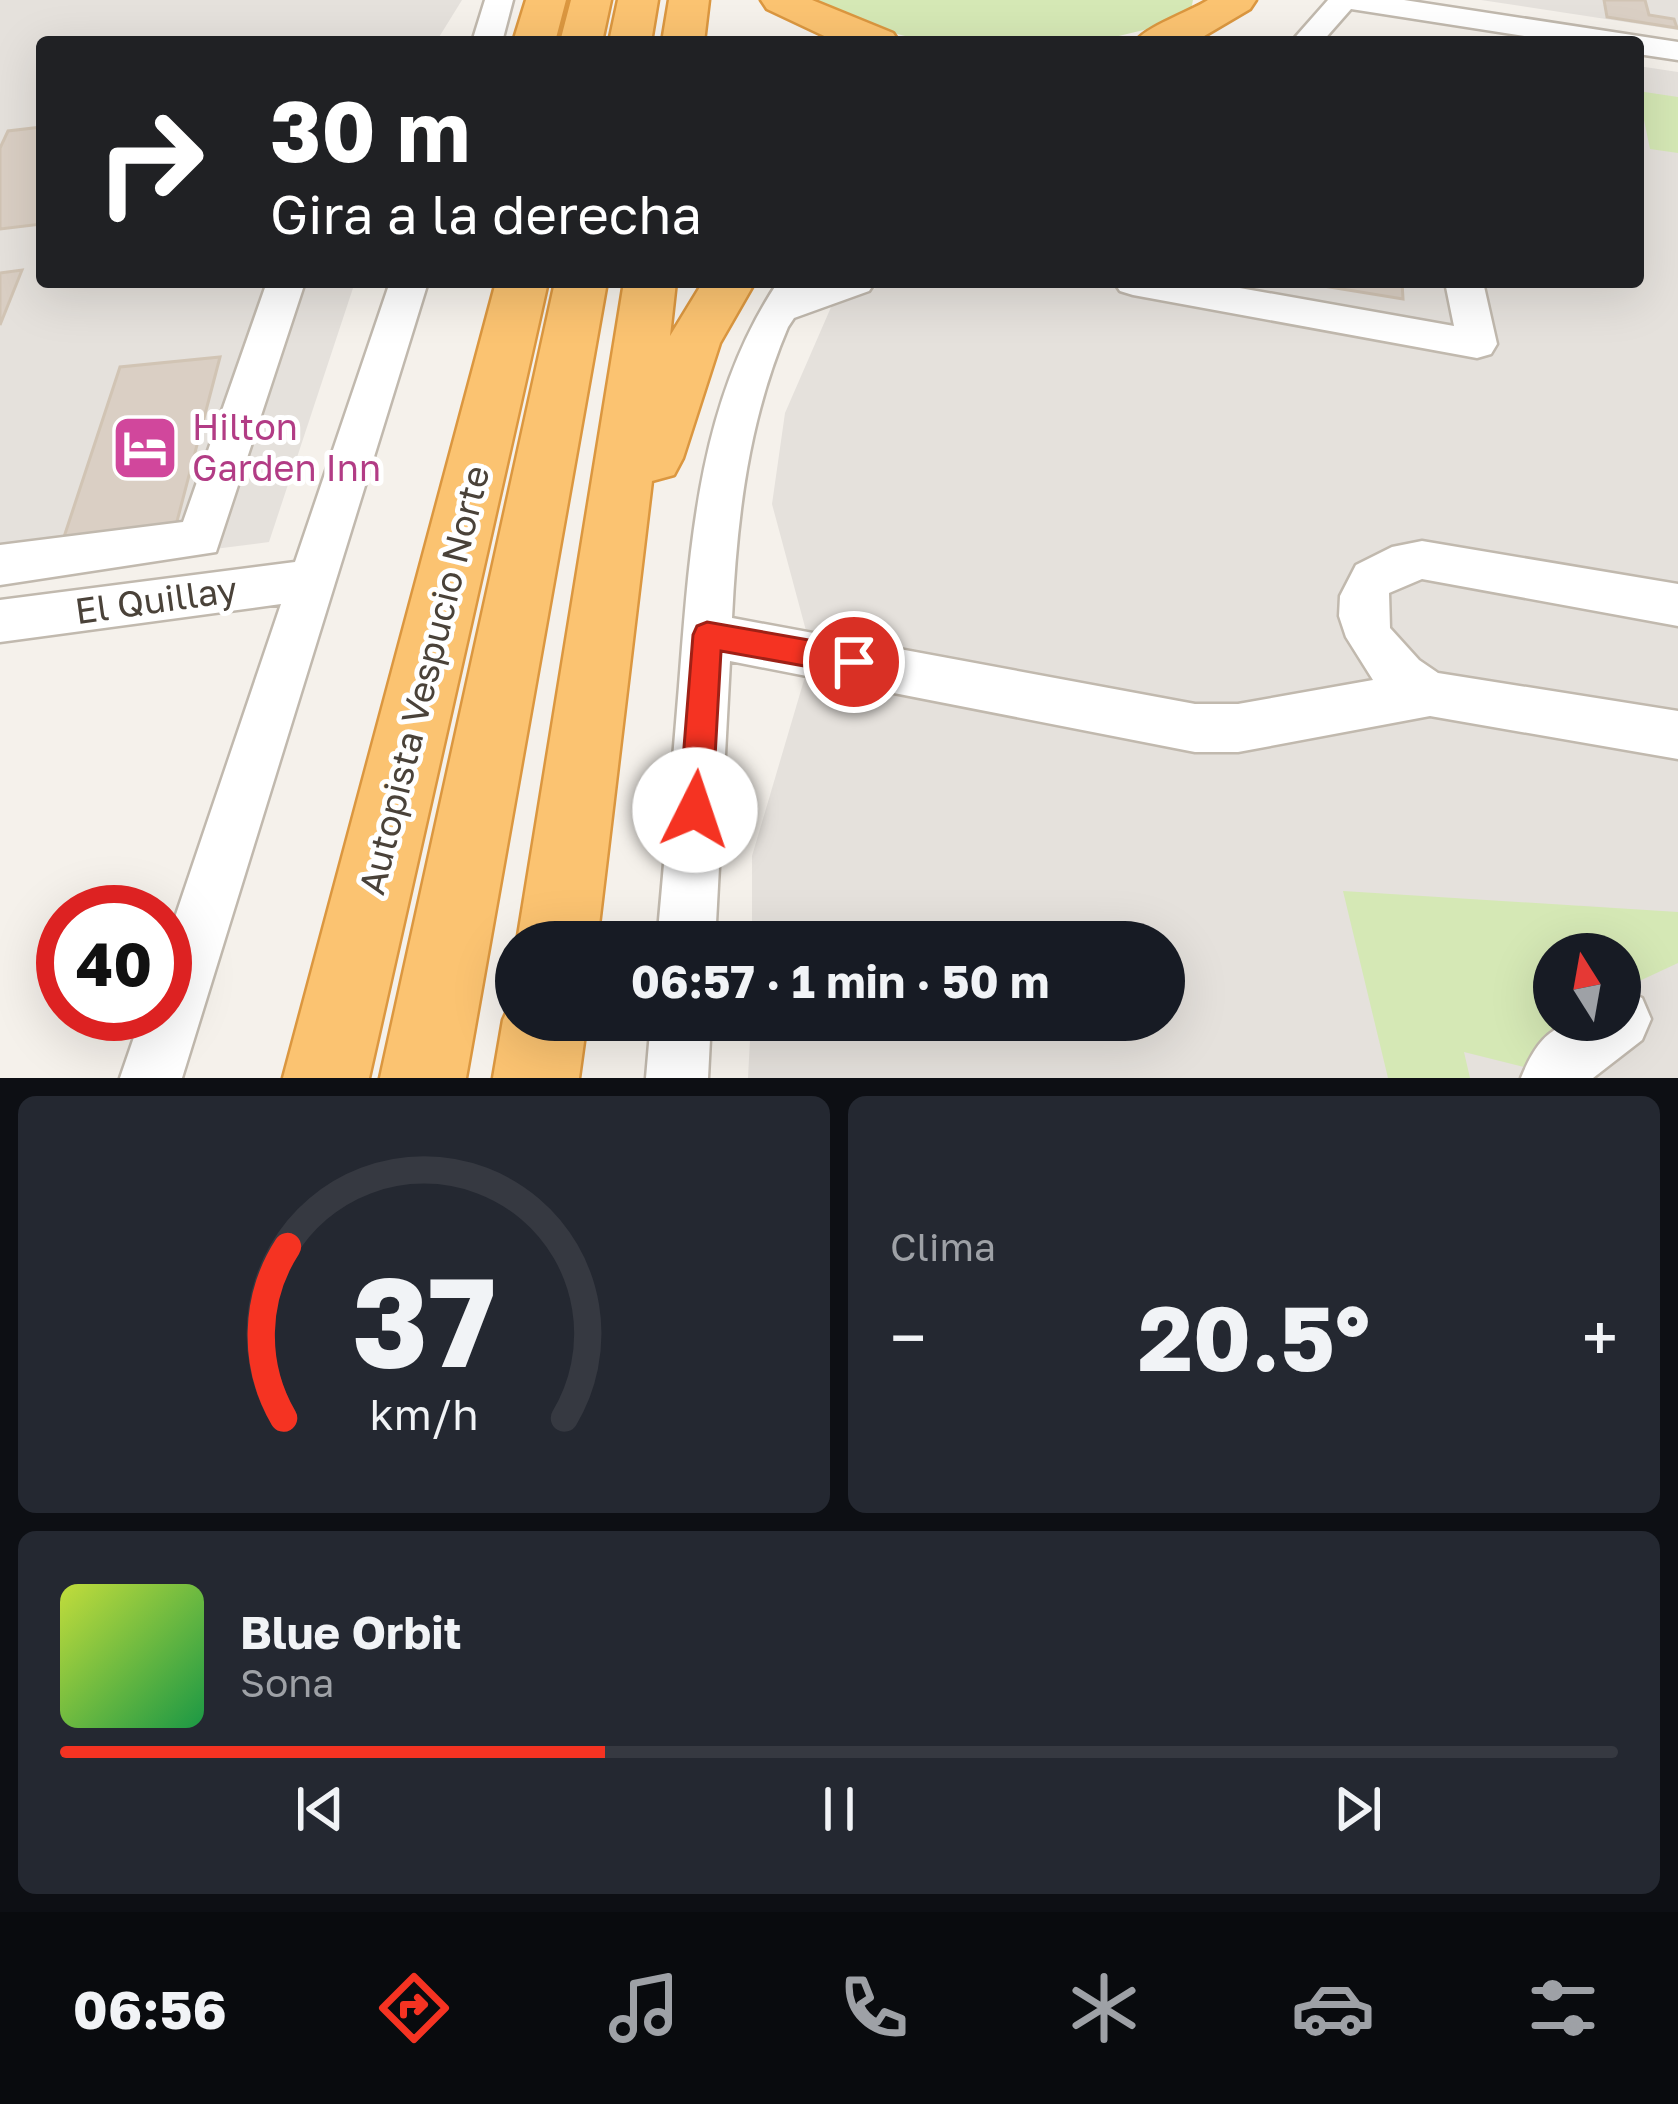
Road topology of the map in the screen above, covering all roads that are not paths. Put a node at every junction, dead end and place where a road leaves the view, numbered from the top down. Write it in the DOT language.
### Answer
graph roads {
  1 [pos="499,0"];
  2 [pos="591,0"];
  3 [pos="638,0"];
  4 [pos="689,0"];
  5 [pos="781,0"];
  6 [pos="1236,0"];
  7 [pos="1274,0"];
  8 [pos="1346,0"];
  9 [pos="1593,0"];
  10 [pos="489,36"];
  11 [pos="582,36"];
  12 [pos="630,36"];
  13 [pos="684,36"];
  14 [pos="860,36"];
  15 [pos="1170,36"];
  16 [pos="1229,36"];
  17 [pos="1312,36"];
  18 [pos="1584,36"];
  19 [pos="1608,36"];
  20 [pos="1644,46"];
  21 [pos="1678,51"];
  22 [pos="284,288"];
  23 [pos="408,288"];
  24 [pos="479,288"];
  25 [pos="521,288"];
  26 [pos="580,288"];
  27 [pos="649,288"];
  28 [pos="1166,288"];
  29 [pos="1465,288"];
  30 [pos="768,291"];
  31 [pos="0,565"];
  32 [pos="313,580"];
  33 [pos="606,596"];
  34 [pos="1678,605"];
  35 [pos="0,621"];
  36 [pos="436,632"];
  37 [pos="707,635"];
  38 [pos="1429,693"];
  39 [pos="1678,735"];
  40 [pos="559,921"];
  41 [pos="687,921"];
  42 [pos="542,1041"];
  43 [pos="680,1041"];
  44 [pos="1592,1041"];
  45 [pos="151,1078"];
  46 [pos="326,1078"];
  47 [pos="423,1078"];
  48 [pos="536,1078"];
  49 [pos="677,1078"];
  50 [pos="1552,1078"];
  1 -- 10 [label="street"];
  2 -- 11 [label="highway"];
  3 -- 12 [label="highway"];
  4 -- 13 [label="highway"];
  5 -- 14 [label="highway"];
  6 -- 15 [label="highway"];
  7 -- 16 [label="highway"];
  8 -- 17 [label="street"];
  8 -- 18 [label="street"];
  9 -- 19 [label="street"];
  20 -- 21 [label="street"];
  22 -- 31 [label="street"];
  23 -- 32 [label="street"];
  24 -- 36 [label="highway"];
  25 -- 36 [label="highway, Autopista Vespucio Norte"];
  26 -- 47 [label="highway, Autopista Vespucio Norte"];
  27 -- 33 [label="highway"];
  28 -- 29 [label="street"];
  30 -- 33 [label="highway"];
  30 -- 37 [label="street"];
  32 -- 35 [label="street, El Quillay"];
  32 -- 45 [label="street"];
  33 -- 40 [label="highway"];
  34 -- 38 [label="street"];
  36 -- 46 [label="highway, Autopista Vespucio Norte"];
  37 -- 38 [label="street"];
  37 -- 41 [label="street"];
  38 -- 39 [label="street"];
  42 -- 48 [label="highway"];
  43 -- 49 [label="street"];
  44 -- 50 [label="street"];
}
